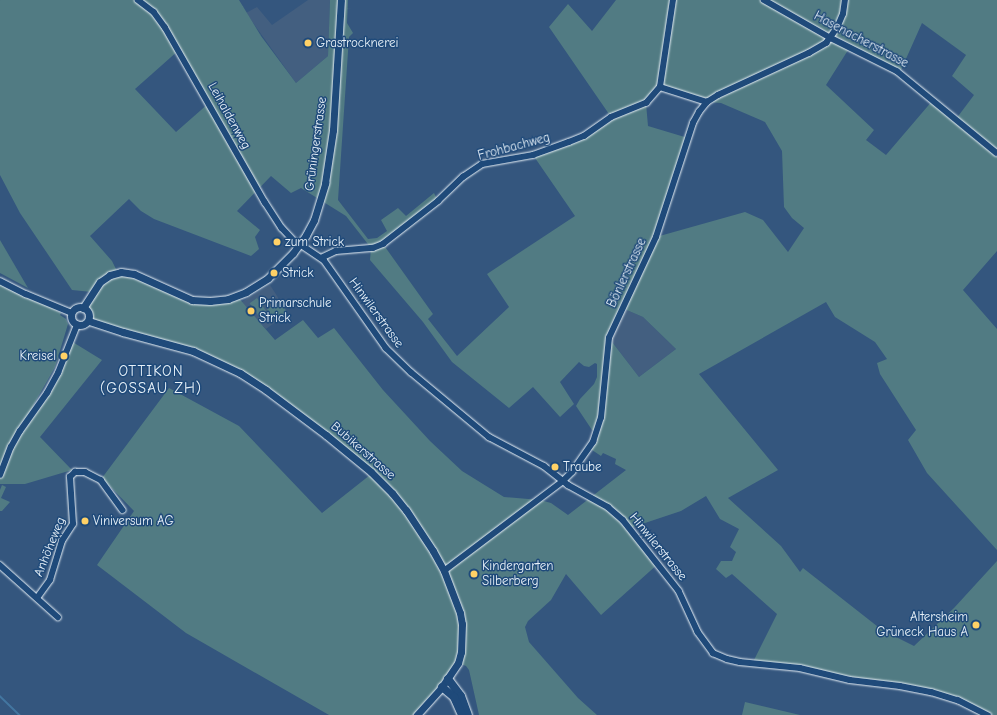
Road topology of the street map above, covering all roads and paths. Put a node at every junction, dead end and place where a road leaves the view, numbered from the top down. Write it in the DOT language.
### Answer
graph roads {
  1 [pos="138,0"];
  2 [pos="341,0"];
  3 [pos="672,0"];
  4 [pos="764,0"];
  5 [pos="845,0"];
  6 [pos="831,38"];
  7 [pos="660,87"];
  8 [pos="707,102"];
  9 [pos="997,153"];
  10 [pos="299,245"];
  11 [pos="321,258"];
  12 [pos="0,281"];
  13 [pos="83,308"];
  14 [pos="72,313"];
  15 [pos="89,321"];
  16 [pos="77,325"];
  17 [pos="0,475"];
  18 [pos="563,482"];
  19 [pos="123,510"];
  20 [pos="0,565"];
  21 [pos="444,571"];
  22 [pos="37,598"];
  23 [pos="58,618"];
  24 [pos="448,679"];
  25 [pos="442,687"];
  26 [pos="417,715"];
  27 [pos="462,715"];
  28 [pos="468,715"];
  29 [pos="988,715"];
  1 -- 10 [label="street, Leihaldenweg"];
  2 -- 10 [label="main road, Grüningerstrasse"];
  3 -- 7 [label="street"];
  4 -- 6 [label="street, Hasenacherstrasse"];
  5 -- 6 [label="street, Bönlerstrasse"];
  6 -- 8 [label="street, Bönlerstrasse"];
  6 -- 9 [label="street, Hasenacherstrasse"];
  7 -- 8 [label="street"];
  7 -- 11 [label="street, Frohbachweg"];
  8 -- 18 [label="street, Bönlerstrasse"];
  10 -- 11 [label="street, Hinwilerstrasse"];
  10 -- 13 [label="main road, Grüningerstrasse"];
  11 -- 18 [label="street, Hinwilerstrasse"];
  12 -- 14 [label="street"];
  13 -- 14 [label="main road"];
  13 -- 15 [label="main road"];
  14 -- 16 [label="main road"];
  15 -- 16 [label="main road"];
  15 -- 21 [label="main road, Bubikerstrasse"];
  16 -- 17 [label="street"];
  18 -- 21 [label="street, Bönlerstrasse"];
  18 -- 29 [label="street, Hinwilerstrasse"];
  19 -- 22 [label="street, Anhöheweg"];
  20 -- 22 [label="street"];
  21 -- 24 [label="main road, Bubikerstrasse"];
  22 -- 23 [label="street"];
  24 -- 25 [label="main road, Bubikerstrasse"];
  24 -- 28 [label="highway"];
  25 -- 26 [label="main road, Bubikerstrasse"];
  25 -- 27 [label="highway"];
}
